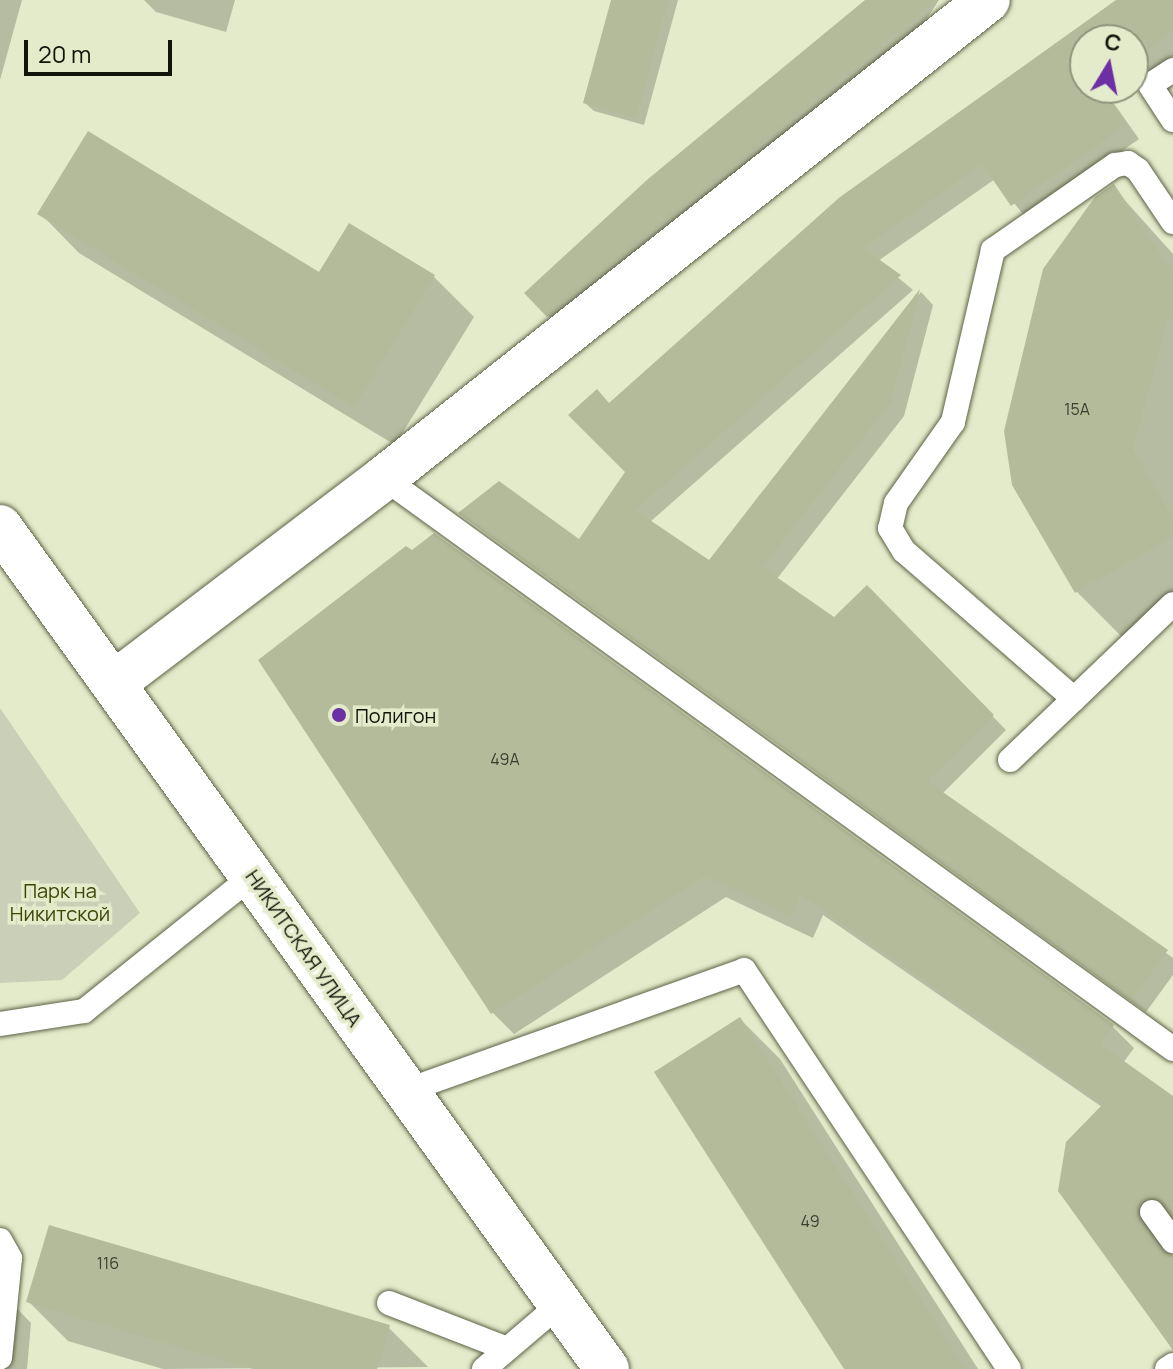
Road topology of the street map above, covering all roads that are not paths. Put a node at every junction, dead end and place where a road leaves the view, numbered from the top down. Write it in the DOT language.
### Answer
graph roads {
  1 [pos="988,0"];
  2 [pos="1173,70"];
  3 [pos="1173,120"];
  4 [pos="1173,222"];
  5 [pos="384,478"];
  6 [pos="0,527"];
  7 [pos="1173,604"];
  8 [pos="114,683"];
  9 [pos="1074,699"];
  10 [pos="1010,760"];
  11 [pos="254,875"];
  12 [pos="0,1024"];
  13 [pos="1173,1049"];
  14 [pos="405,1091"];
  15 [pos="1152,1212"];
  16 [pos="1173,1241"];
  17 [pos="3,1251"];
  18 [pos="389,1303"];
  19 [pos="560,1304"];
  20 [pos="505,1348"];
  21 [pos="0,1358"];
  22 [pos="1173,1365"];
  23 [pos="484,1369"];
  24 [pos="607,1369"];
  25 [pos="1009,1369"];
  26 [pos="1167,1369"];
  1 -- 5 [label="street"];
  2 -- 3 [label="lane"];
  4 -- 9 [label="lane"];
  5 -- 8 [label="street"];
  5 -- 13 [label="lane"];
  6 -- 8 [label="street, НИКИТСКАЯ УЛИЦА"];
  7 -- 9 [label="lane"];
  8 -- 11 [label="street, НИКИТСКАЯ УЛИЦА"];
  9 -- 10 [label="lane"];
  11 -- 12 [label="lane"];
  11 -- 14 [label="street, НИКИТСКАЯ УЛИЦА"];
  14 -- 19 [label="street, НИКИТСКАЯ УЛИЦА"];
  14 -- 25 [label="lane"];
  15 -- 16 [label="lane"];
  17 -- 21 [label="lane"];
  18 -- 20 [label="lane"];
  19 -- 20 [label="lane"];
  19 -- 24 [label="street, НИКИТСКАЯ УЛИЦА"];
  20 -- 23 [label="lane"];
  22 -- 26 [label="lane"];
}
